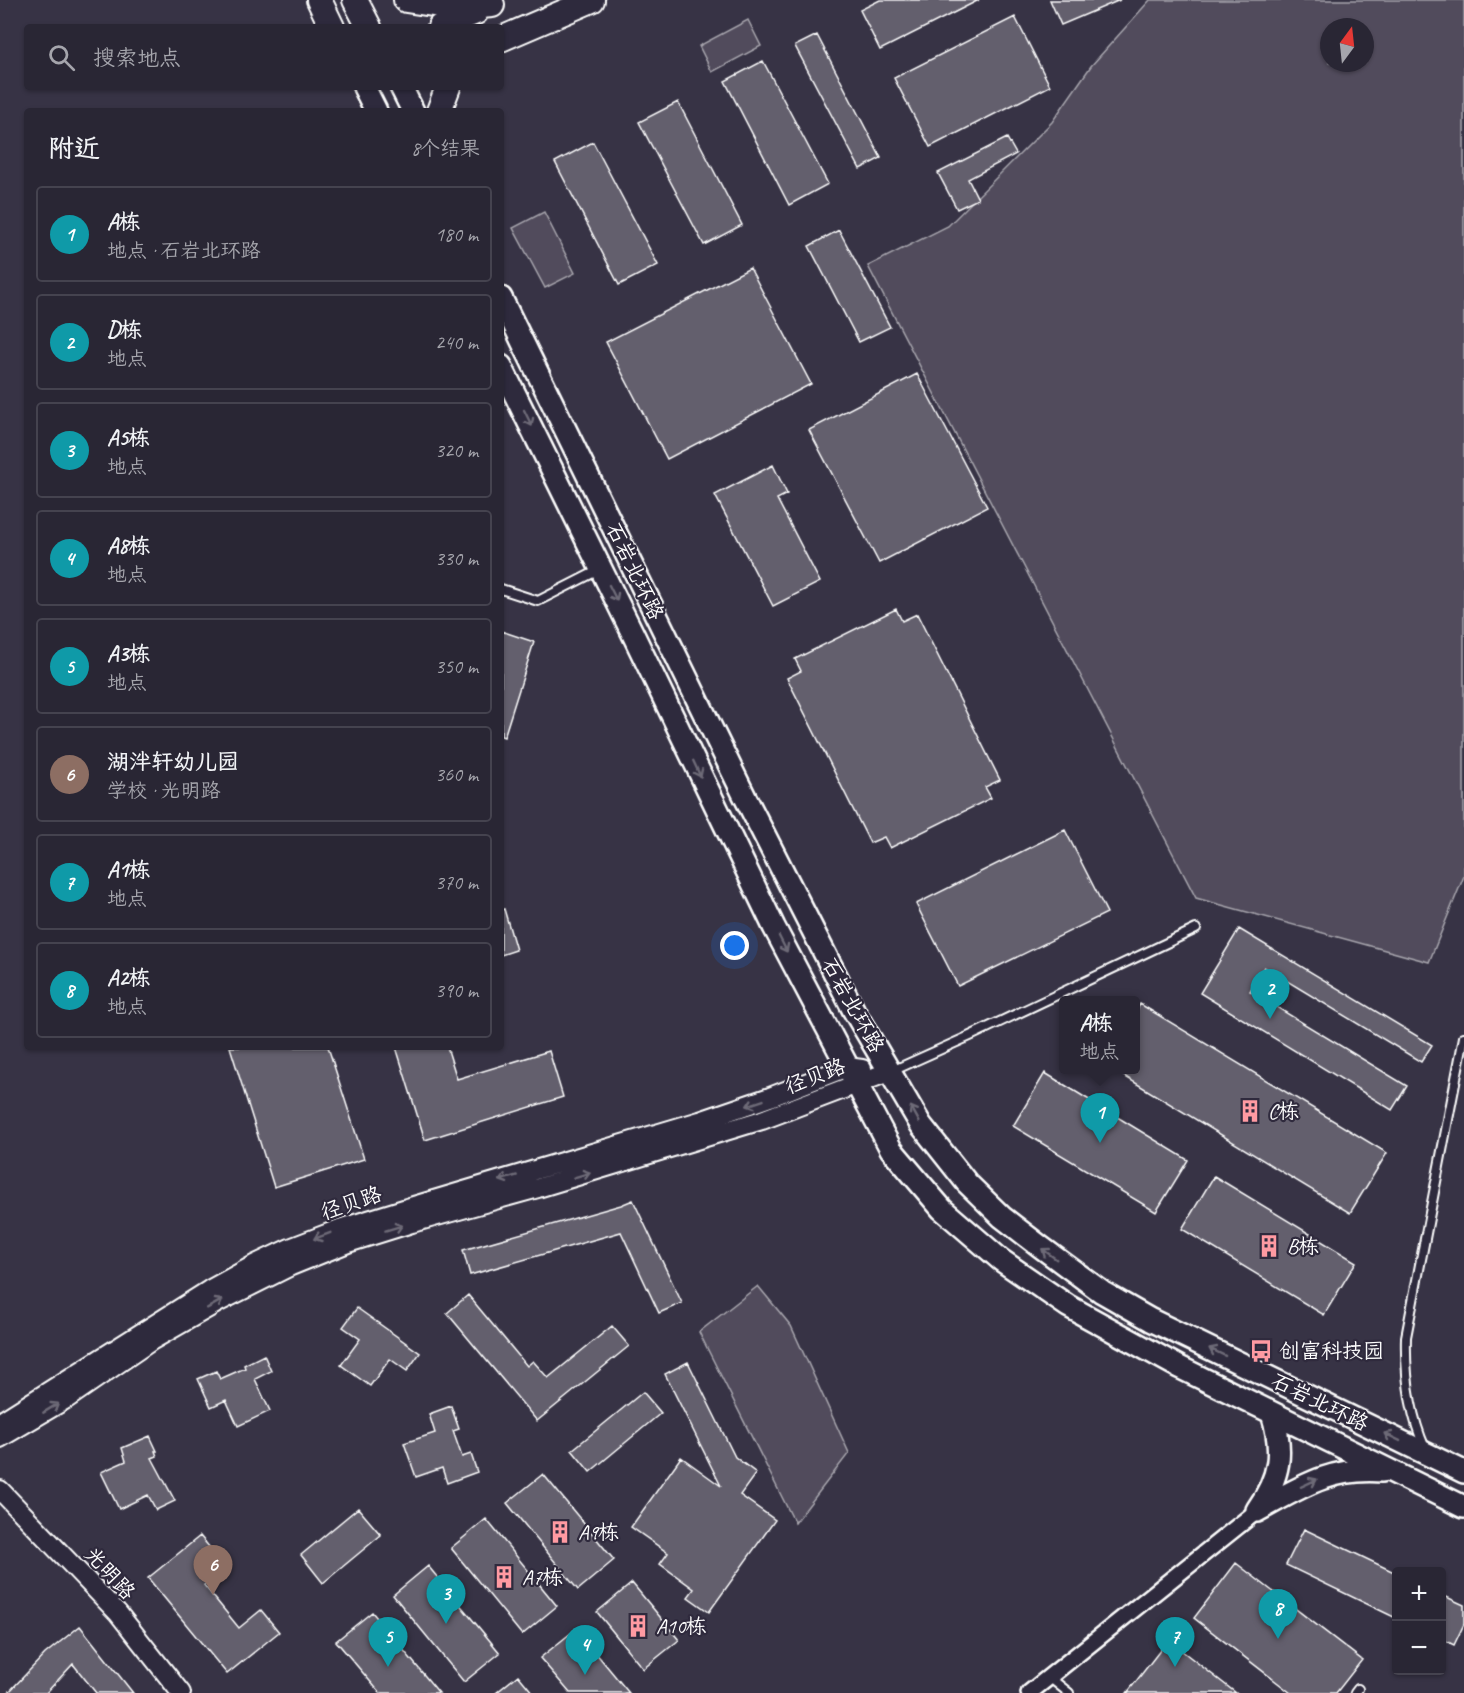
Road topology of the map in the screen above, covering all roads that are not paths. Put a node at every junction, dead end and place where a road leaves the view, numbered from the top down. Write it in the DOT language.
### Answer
graph roads {
  1 [pos="319,0"];
  2 [pos="355,0"];
  3 [pos="406,0"];
  4 [pos="592,0"];
  5 [pos="497,2"];
  6 [pos="331,24"];
  7 [pos="367,24"];
  8 [pos="447,24"];
  9 [pos="504,38"];
  10 [pos="366,90"];
  11 [pos="402,90"];
  12 [pos="447,90"];
  13 [pos="374,108"];
  14 [pos="412,108"];
  15 [pos="440,108"];
  16 [pos="504,304"];
  17 [pos="504,372"];
  18 [pos="601,569"];
  19 [pos="504,590"];
  20 [pos="1197,929"];
  21 [pos="1464,1037"];
  22 [pos="891,1071"];
  23 [pos="851,1076"];
  24 [pos="1272,1413"];
  25 [pos="0,1422"];
  26 [pos="0,1438"];
  27 [pos="1427,1454"];
  28 [pos="1392,1472"];
  29 [pos="1464,1472"];
  30 [pos="0,1490"];
  31 [pos="1464,1507"];
  32 [pos="1257,1511"];
  33 [pos="1049,1677"];
  34 [pos="181,1693"];
  35 [pos="1029,1693"];
  36 [pos="1069,1693"];
  1 -- 6 [label="main road"];
  2 -- 7 [label="main road"];
  3 -- 5 [label="main road"];
  4 -- 9 [label="main road"];
  5 -- 8 [label="main road"];
  10 -- 13 [label="main road"];
  11 -- 14 [label="main road"];
  12 -- 15 [label="main road"];
  16 -- 22 [label="main road, 石岩北环路"];
  17 -- 18 [label="main road, 石岩北环路, one-way"];
  18 -- 19 [label="lane"];
  18 -- 23 [label="main road, 石岩北环路, one-way"];
  20 -- 22 [label="lane"];
  21 -- 27 [label="lane"];
  22 -- 23 [label="street, 径贝路"];
  27 -- 22 [label="main road, 石岩北环路, one-way"];
  23 -- 24 [label="main road, 石岩北环路"];
  23 -- 25 [label="street, 径贝路, one-way"];
  26 -- 23 [label="street, 径贝路, one-way"];
  24 -- 28 [label="main road, 石岩北环路"];
  24 -- 32 [label="main road"];
  27 -- 29 [label="main road, 石岩北环路"];
  28 -- 31 [label="main road, 石岩北环路"];
  32 -- 28 [label="main road, one-way"];
  30 -- 34 [label="street, 光明路"];
  32 -- 33 [label="street"];
  33 -- 35 [label="street"];
  33 -- 36 [label="lane"];
}
